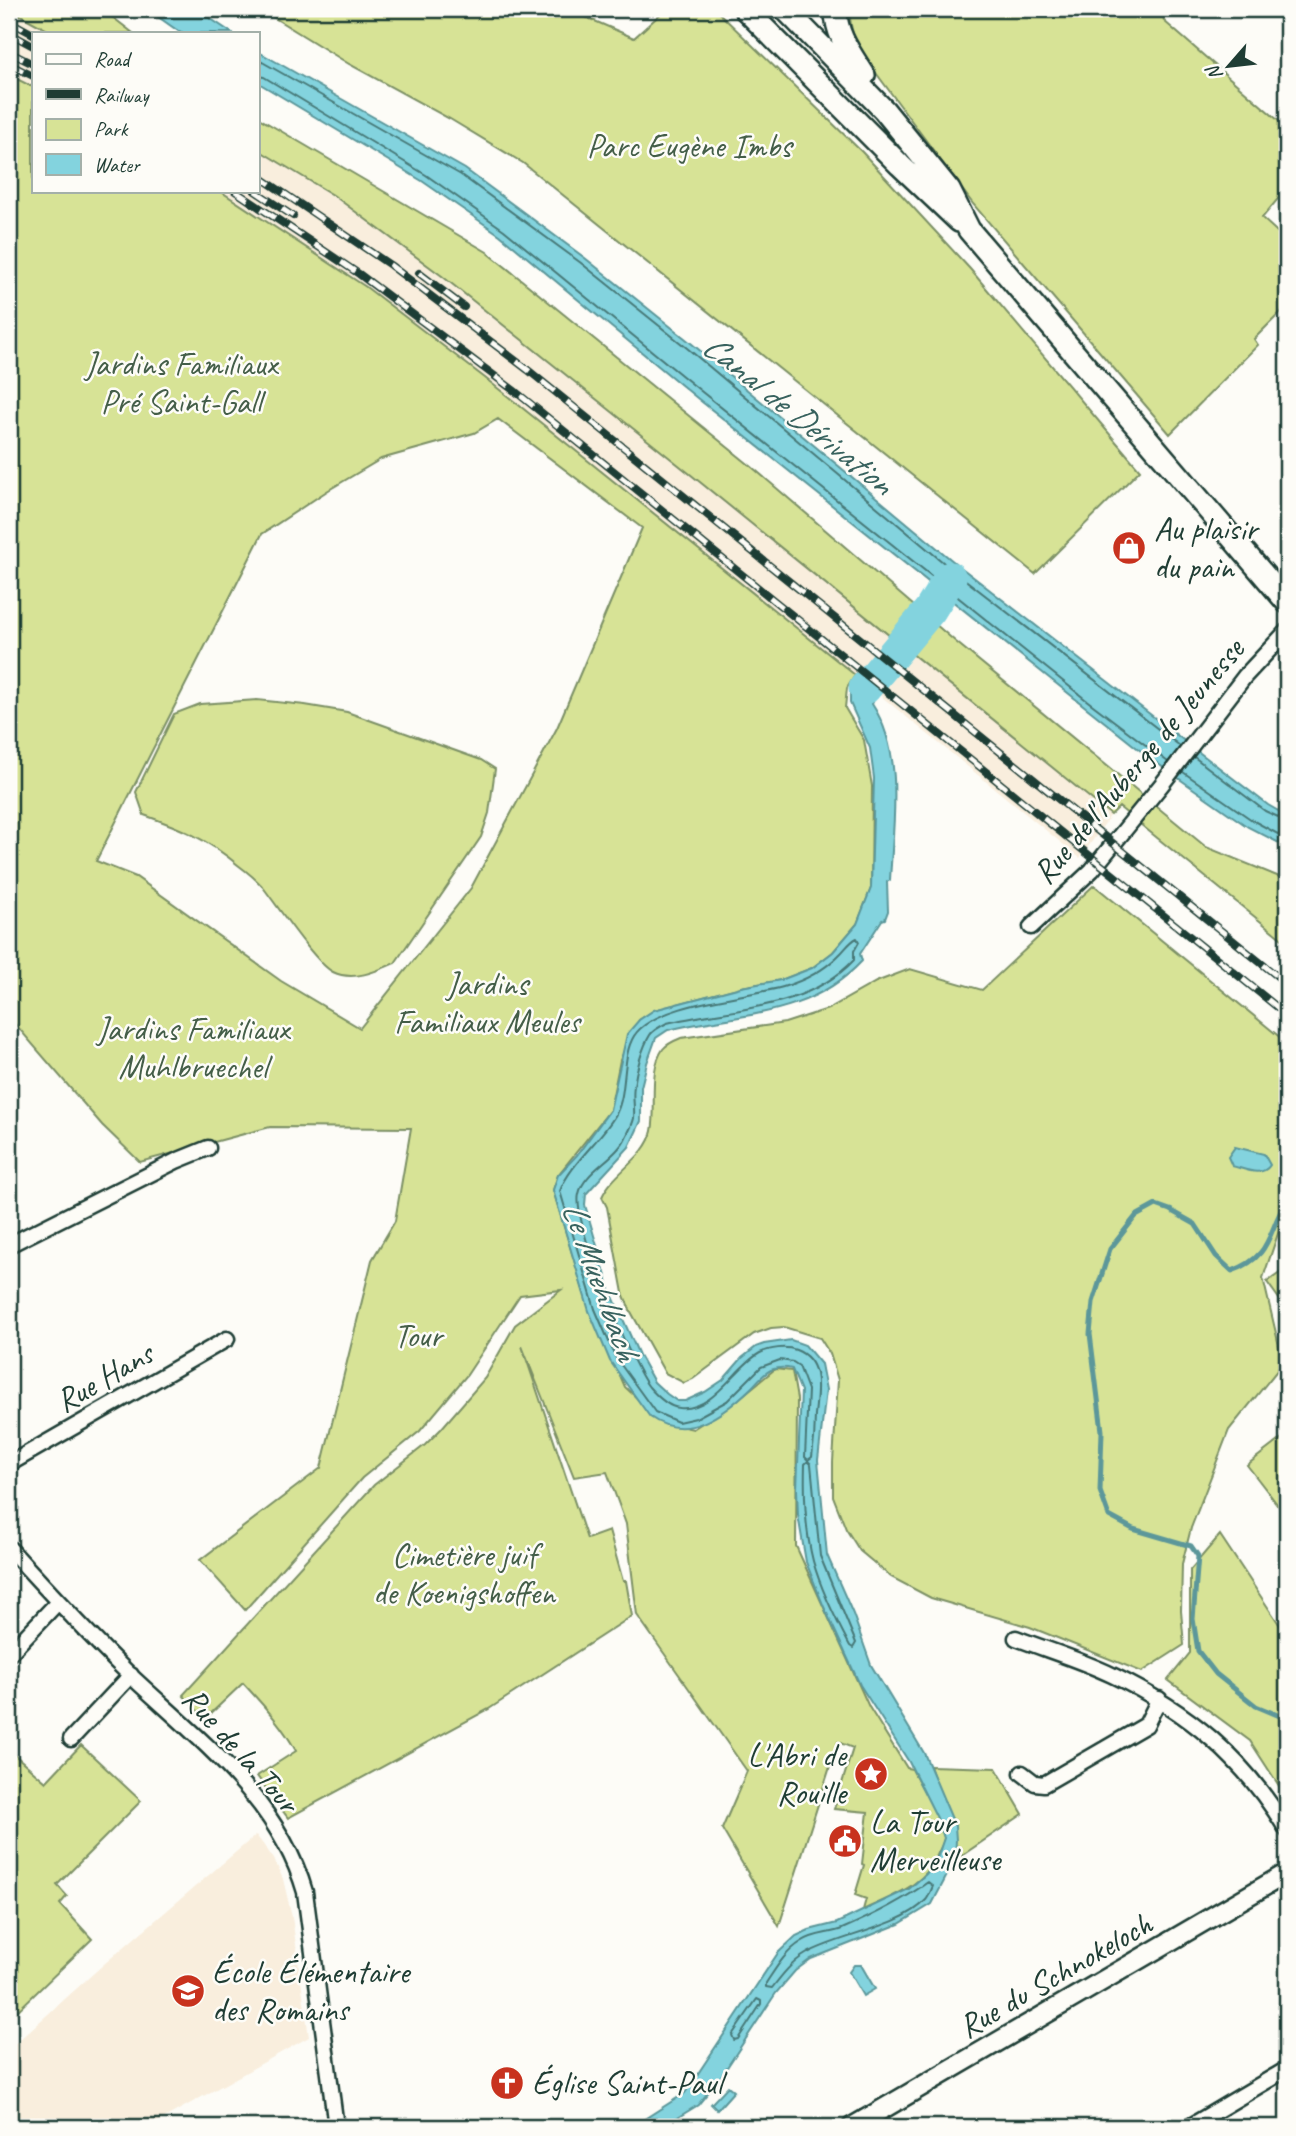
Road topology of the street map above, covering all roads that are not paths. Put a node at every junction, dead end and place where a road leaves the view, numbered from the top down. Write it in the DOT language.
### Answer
graph roads {
  1 [pos="836,9"];
  2 [pos="777,16"];
  3 [pos="884,110"];
  4 [pos="969,230"];
  5 [pos="1287,602"];
  6 [pos="1287,631"];
  7 [pos="1031,927"];
  8 [pos="208,1148"];
  9 [pos="9,1245"];
  10 [pos="227,1339"];
  11 [pos="9,1464"];
  12 [pos="9,1548"];
  13 [pos="58,1602"];
  14 [pos="1016,1638"];
  15 [pos="9,1654"];
  16 [pos="131,1675"];
  17 [pos="1159,1699"];
  18 [pos="71,1739"];
  19 [pos="1022,1773"];
  20 [pos="1287,1830"];
  21 [pos="1287,1873"];
  22 [pos="1287,2070"];
  23 [pos="336,2127"];
  24 [pos="852,2127"];
  25 [pos="1189,2127"];
  1 -- 3 [label="main road"];
  2 -- 3 [label="main road"];
  2 -- 4 [label="main road"];
  3 -- 4 [label="main road"];
  4 -- 5 [label="main road"];
  6 -- 7 [label="street, Rue de l'Auberge de Jeunesse"];
  8 -- 9 [label="street"];
  10 -- 11 [label="street, Rue Hans"];
  12 -- 13 [label="street, Rue de la Tour"];
  13 -- 15 [label="street"];
  13 -- 16 [label="street, Rue de la Tour"];
  14 -- 17 [label="street"];
  16 -- 18 [label="street"];
  16 -- 23 [label="street, Rue de la Tour"];
  17 -- 19 [label="street"];
  17 -- 20 [label="street"];
  21 -- 24 [label="street, Rue du Schnokeloch"];
  22 -- 25 [label="street"];
}
